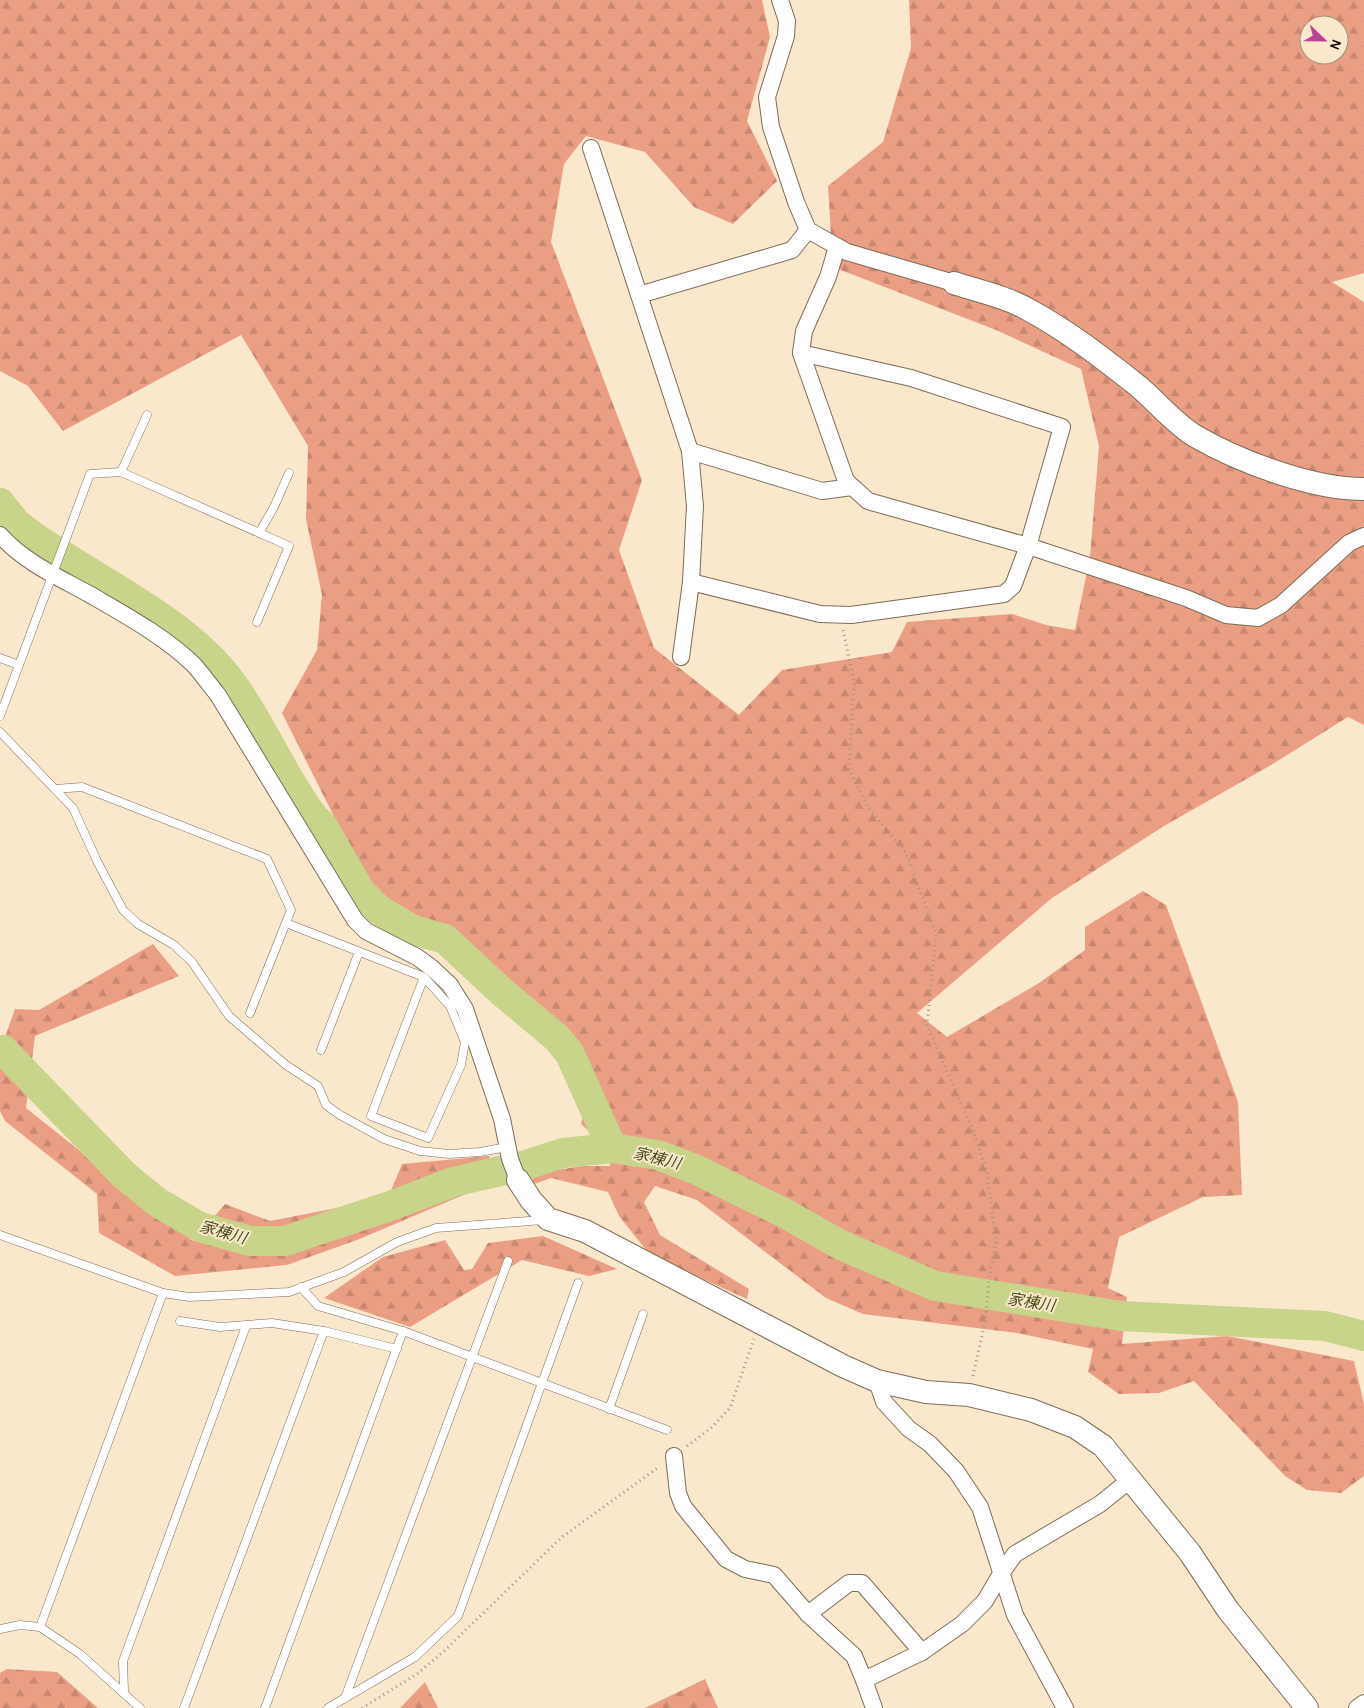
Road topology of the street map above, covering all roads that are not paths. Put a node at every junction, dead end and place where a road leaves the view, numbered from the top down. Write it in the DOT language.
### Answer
graph roads {
  1 [pos="780,0"];
  2 [pos="591,148"];
  3 [pos="808,230"];
  4 [pos="837,247"];
  5 [pos="954,283"];
  6 [pos="639,295"];
  7 [pos="800,353"];
  8 [pos="148,415"];
  9 [pos="690,451"];
  10 [pos="121,472"];
  11 [pos="289,473"];
  12 [pos="852,487"];
  13 [pos="1364,490"];
  14 [pos="259,533"];
  15 [pos="0,535"];
  16 [pos="1364,536"];
  17 [pos="1028,546"];
  18 [pos="52,573"];
  19 [pos="691,582"];
  20 [pos="256,622"];
  21 [pos="681,657"];
  22 [pos="0,658"];
  23 [pos="19,665"];
  24 [pos="0,716"];
  25 [pos="0,732"];
  26 [pos="55,789"];
  27 [pos="286,923"];
  28 [pos="359,952"];
  29 [pos="424,977"];
  30 [pos="250,1013"];
  31 [pos="321,1050"];
  32 [pos="508,1153"];
  33 [pos="518,1180"];
  34 [pos="548,1219"];
  35 [pos="0,1235"];
  36 [pos="508,1261"];
  37 [pos="578,1283"];
  38 [pos="301,1287"];
  39 [pos="163,1293"];
  40 [pos="643,1314"];
  41 [pos="180,1321"];
  42 [pos="246,1326"];
  43 [pos="324,1331"];
  44 [pos="403,1331"];
  45 [pos="397,1350"];
  46 [pos="471,1357"];
  47 [pos="877,1381"];
  48 [pos="542,1384"];
  49 [pos="609,1409"];
  50 [pos="667,1430"];
  51 [pos="674,1456"];
  52 [pos="1130,1480"];
  53 [pos="1002,1572"];
  54 [pos="808,1614"];
  55 [pos="40,1627"];
  56 [pos="0,1629"];
  57 [pos="922,1652"];
  58 [pos="864,1680"];
  59 [pos="124,1691"];
  60 [pos="345,1698"];
  61 [pos="1364,1703"];
  62 [pos="140,1708"];
  63 [pos="184,1708"];
  64 [pos="266,1708"];
  65 [pos="328,1708"];
  66 [pos="874,1708"];
  67 [pos="1065,1708"];
  68 [pos="1307,1708"];
  69 [pos="1357,1708"];
  1 -- 3 [label="street"];
  2 -- 6 [label="street"];
  3 -- 4 [label="street"];
  3 -- 6 [label="street"];
  4 -- 5 [label="street"];
  4 -- 7 [label="street"];
  5 -- 13 [label="street"];
  6 -- 9 [label="street"];
  7 -- 12 [label="street"];
  7 -- 17 [label="street"];
  8 -- 10 [label="lane"];
  9 -- 12 [label="street"];
  9 -- 19 [label="street"];
  10 -- 14 [label="lane"];
  10 -- 18 [label="lane"];
  11 -- 14 [label="lane"];
  12 -- 17 [label="street"];
  14 -- 20 [label="lane"];
  15 -- 18 [label="street"];
  16 -- 17 [label="street"];
  17 -- 19 [label="street"];
  18 -- 23 [label="lane"];
  18 -- 32 [label="street"];
  19 -- 21 [label="street"];
  22 -- 23 [label="lane"];
  23 -- 24 [label="lane"];
  25 -- 26 [label="lane"];
  26 -- 27 [label="lane"];
  26 -- 32 [label="lane"];
  27 -- 28 [label="lane"];
  27 -- 30 [label="lane"];
  28 -- 29 [label="lane"];
  28 -- 31 [label="lane"];
  29 -- 29 [label="lane"];
  32 -- 33 [label="street"];
  33 -- 34 [label="street"];
  34 -- 38 [label="lane"];
  34 -- 47 [label="street"];
  35 -- 39 [label="lane"];
  36 -- 46 [label="lane"];
  37 -- 48 [label="lane"];
  38 -- 39 [label="lane"];
  38 -- 44 [label="lane"];
  39 -- 55 [label="lane"];
  40 -- 49 [label="lane"];
  41 -- 42 [label="lane"];
  42 -- 43 [label="lane"];
  42 -- 59 [label="lane"];
  43 -- 45 [label="lane"];
  43 -- 63 [label="lane"];
  44 -- 45 [label="lane"];
  44 -- 46 [label="lane"];
  45 -- 64 [label="lane"];
  46 -- 48 [label="lane"];
  46 -- 60 [label="lane"];
  47 -- 52 [label="street"];
  47 -- 53 [label="street"];
  48 -- 49 [label="lane"];
  48 -- 60 [label="lane"];
  49 -- 50 [label="lane"];
  51 -- 54 [label="street"];
  52 -- 53 [label="street"];
  52 -- 68 [label="street"];
  53 -- 57 [label="street"];
  53 -- 67 [label="street"];
  54 -- 57 [label="street"];
  54 -- 58 [label="street"];
  55 -- 56 [label="lane"];
  55 -- 59 [label="lane"];
  57 -- 58 [label="street"];
  58 -- 66 [label="street"];
  59 -- 62 [label="lane"];
  60 -- 65 [label="lane"];
  61 -- 69 [label="street"];
}
